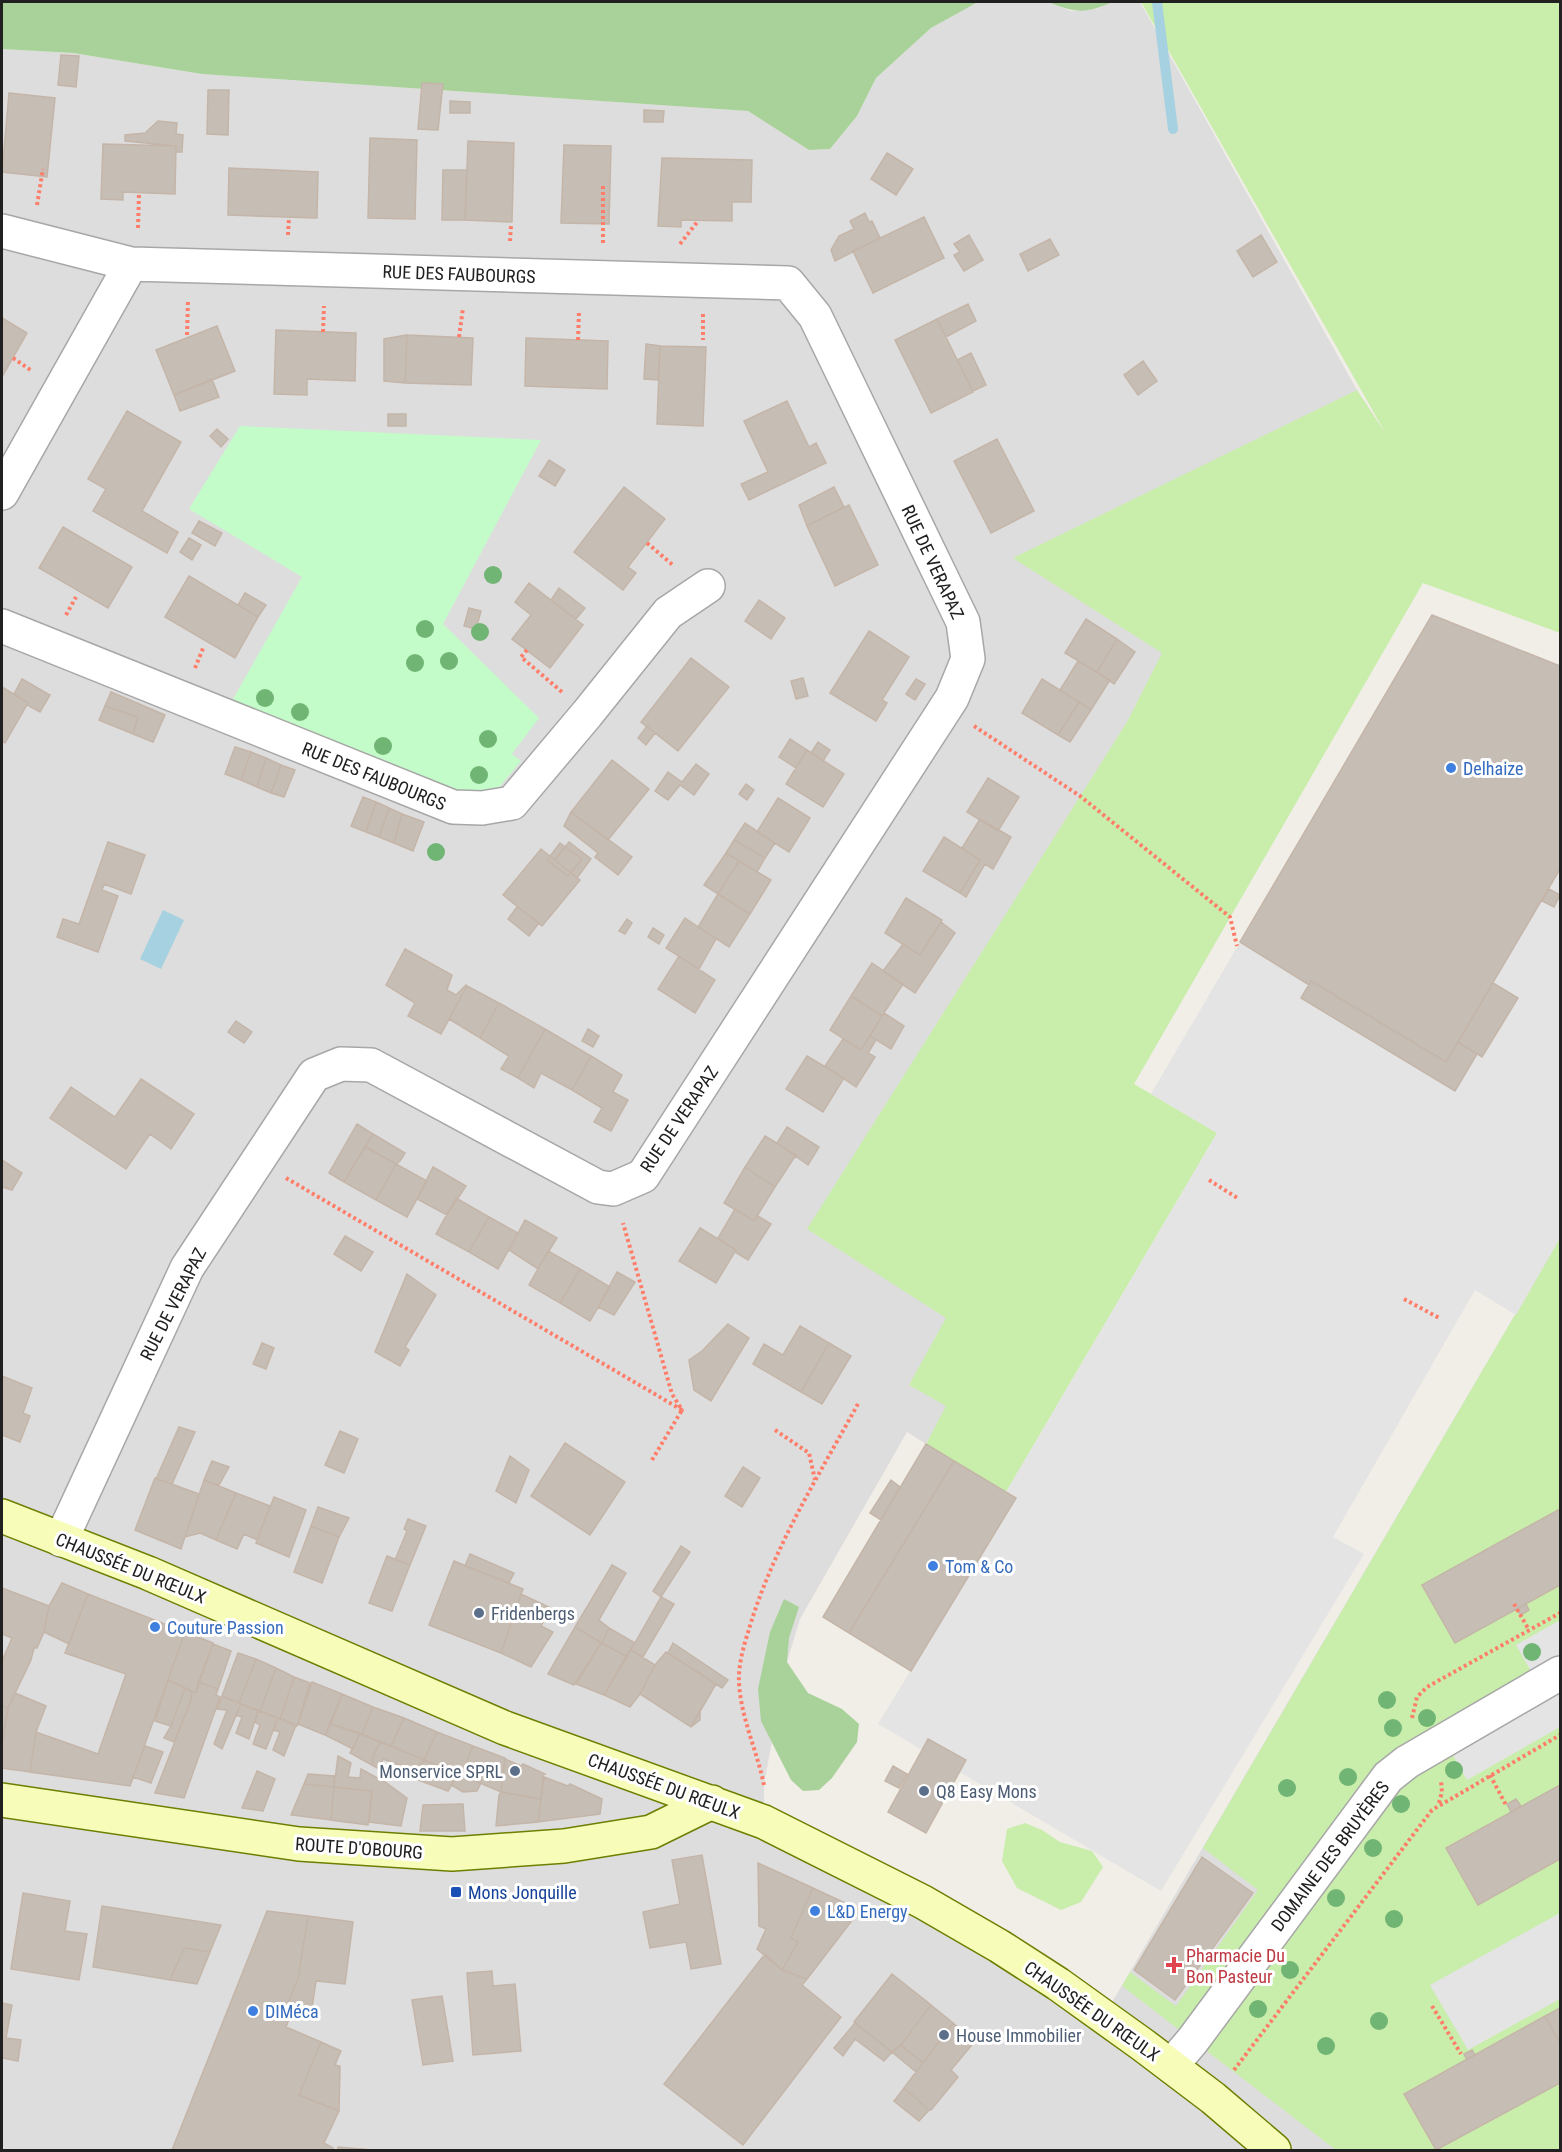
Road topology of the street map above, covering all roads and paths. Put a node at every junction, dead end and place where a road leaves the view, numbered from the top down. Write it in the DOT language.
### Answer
graph roads {
  1 [pos="603,186"];
  2 [pos="2,231"];
  3 [pos="131,264"];
  4 [pos="604,278"];
  5 [pos="788,284"];
  6 [pos="2,493"];
  7 [pos="708,586"];
  8 [pos="2,626"];
  9 [pos="527,650"];
  10 [pos="946,707"];
  11 [pos="587,714"];
  12 [pos="1237,946"];
  13 [pos="257,1161"];
  14 [pos="1209,1180"];
  15 [pos="613,1189"];
  16 [pos="1239,1199"];
  17 [pos="1404,1299"];
  18 [pos="1441,1318"];
  19 [pos="859,1402"];
  20 [pos="682,1410"];
  21 [pos="775,1430"];
  22 [pos="652,1460"];
  23 [pos="816,1480"];
  24 [pos="2,1516"];
  25 [pos="62,1540"];
  26 [pos="1514,1604"];
  27 [pos="1560,1613"];
  28 [pos="1529,1630"];
  29 [pos="1560,1673"];
  30 [pos="1560,1735"];
  31 [pos="1425,1752"];
  32 [pos="1490,1774"];
  33 [pos="2,1800"];
  34 [pos="712,1802"];
  35 [pos="1506,1805"];
  36 [pos="764,1822"];
  37 [pos="1432,2006"];
  38 [pos="1461,2054"];
  39 [pos="1171,2066"];
  40 [pos="1213,2098"];
  41 [pos="1274,2151"];
  1 -- 4 [label="path"];
  2 -- 3 [label="street, RUE DES FAUBOURGS"];
  3 -- 4 [label="street, RUE DES FAUBOURGS"];
  3 -- 6 [label="street"];
  4 -- 5 [label="street, RUE DES FAUBOURGS"];
  5 -- 10 [label="street, RUE DE VERAPAZ"];
  7 -- 11 [label="street, RUE DES FAUBOURGS"];
  8 -- 11 [label="street, RUE DES FAUBOURGS"];
  9 -- 11 [label="path"];
  10 -- 12 [label="path"];
  10 -- 15 [label="street, RUE DE VERAPAZ"];
  13 -- 15 [label="street, RUE DE VERAPAZ"];
  13 -- 20 [label="path"];
  13 -- 25 [label="street, RUE DE VERAPAZ"];
  14 -- 16 [label="path"];
  15 -- 20 [label="path"];
  17 -- 18 [label="path"];
  19 -- 23 [label="path"];
  20 -- 22 [label="path"];
  21 -- 23 [label="path"];
  23 -- 36 [label="path"];
  24 -- 25 [label="main road, CHAUSSÉE DU RŒULX"];
  25 -- 34 [label="main road, CHAUSSÉE DU RŒULX"];
  26 -- 28 [label="path"];
  27 -- 28 [label="path"];
  28 -- 31 [label="path"];
  29 -- 31 [label="street, DOMAINE DES BRUYÈRES"];
  30 -- 32 [label="path"];
  31 -- 39 [label="street, DOMAINE DES BRUYÈRES"];
  32 -- 35 [label="path"];
  32 -- 40 [label="path"];
  33 -- 34 [label="main road, ROUTE D'OBOURG"];
  34 -- 36 [label="main road, CHAUSSÉE DU RŒULX"];
  36 -- 39 [label="main road, CHAUSSÉE DU RŒULX"];
  37 -- 38 [label="path"];
  39 -- 40 [label="main road, CHAUSSÉE DU RŒULX"];
  40 -- 41 [label="main road, CHAUSSÉE DU RŒULX"];
}
